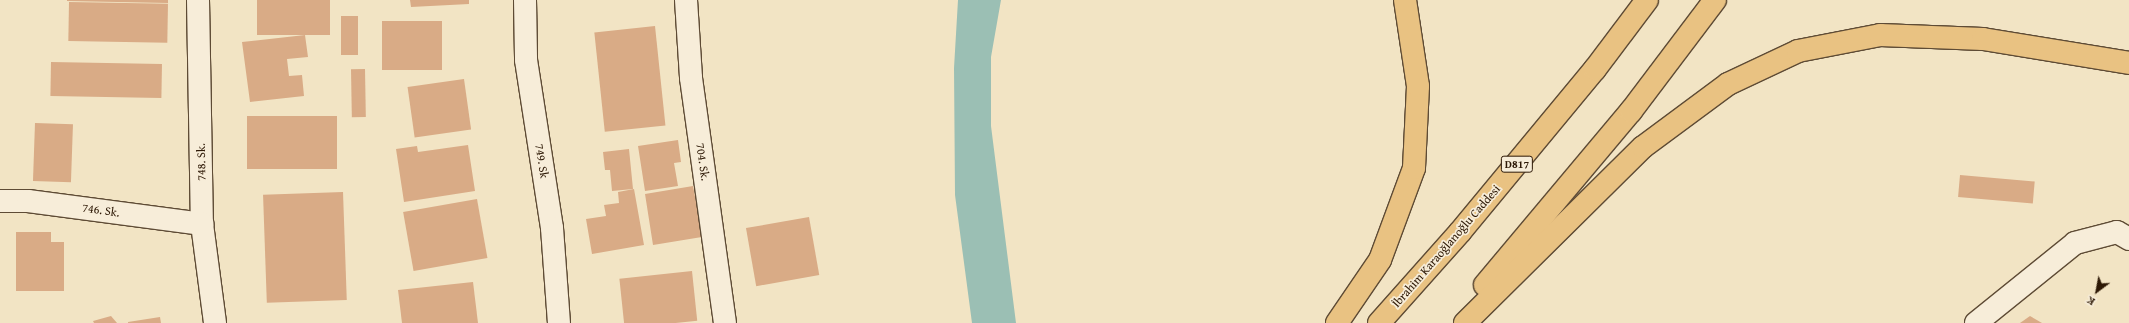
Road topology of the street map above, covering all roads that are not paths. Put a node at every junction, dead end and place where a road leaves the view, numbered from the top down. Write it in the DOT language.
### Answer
graph roads {
  1 [pos="198,0"];
  2 [pos="525,0"];
  3 [pos="686,0"];
  4 [pos="1405,0"];
  5 [pos="1647,0"];
  6 [pos="1715,0"];
  7 [pos="2129,63"];
  8 [pos="0,201"];
  9 [pos="202,224"];
  10 [pos="2129,239"];
  11 [pos="215,323"];
  12 [pos="559,323"];
  13 [pos="725,323"];
  14 [pos="1338,323"];
  15 [pos="1380,323"];
  16 [pos="1451,323"];
  17 [pos="1464,323"];
  18 [pos="1976,323"];
  1 -- 9 [label="street, 748. Sk."];
  2 -- 12 [label="street, 749. Sk"];
  3 -- 13 [label="street, 704. Sk."];
  4 -- 14 [label="highway"];
  5 -- 15 [label="highway, İbrahim Karaoğlanoğlu Caddesi / D817"];
  6 -- 16 [label="highway"];
  7 -- 17 [label="highway"];
  8 -- 9 [label="street, 746. Sk."];
  9 -- 11 [label="street, 748. Sk."];
  10 -- 18 [label="street"];
}
